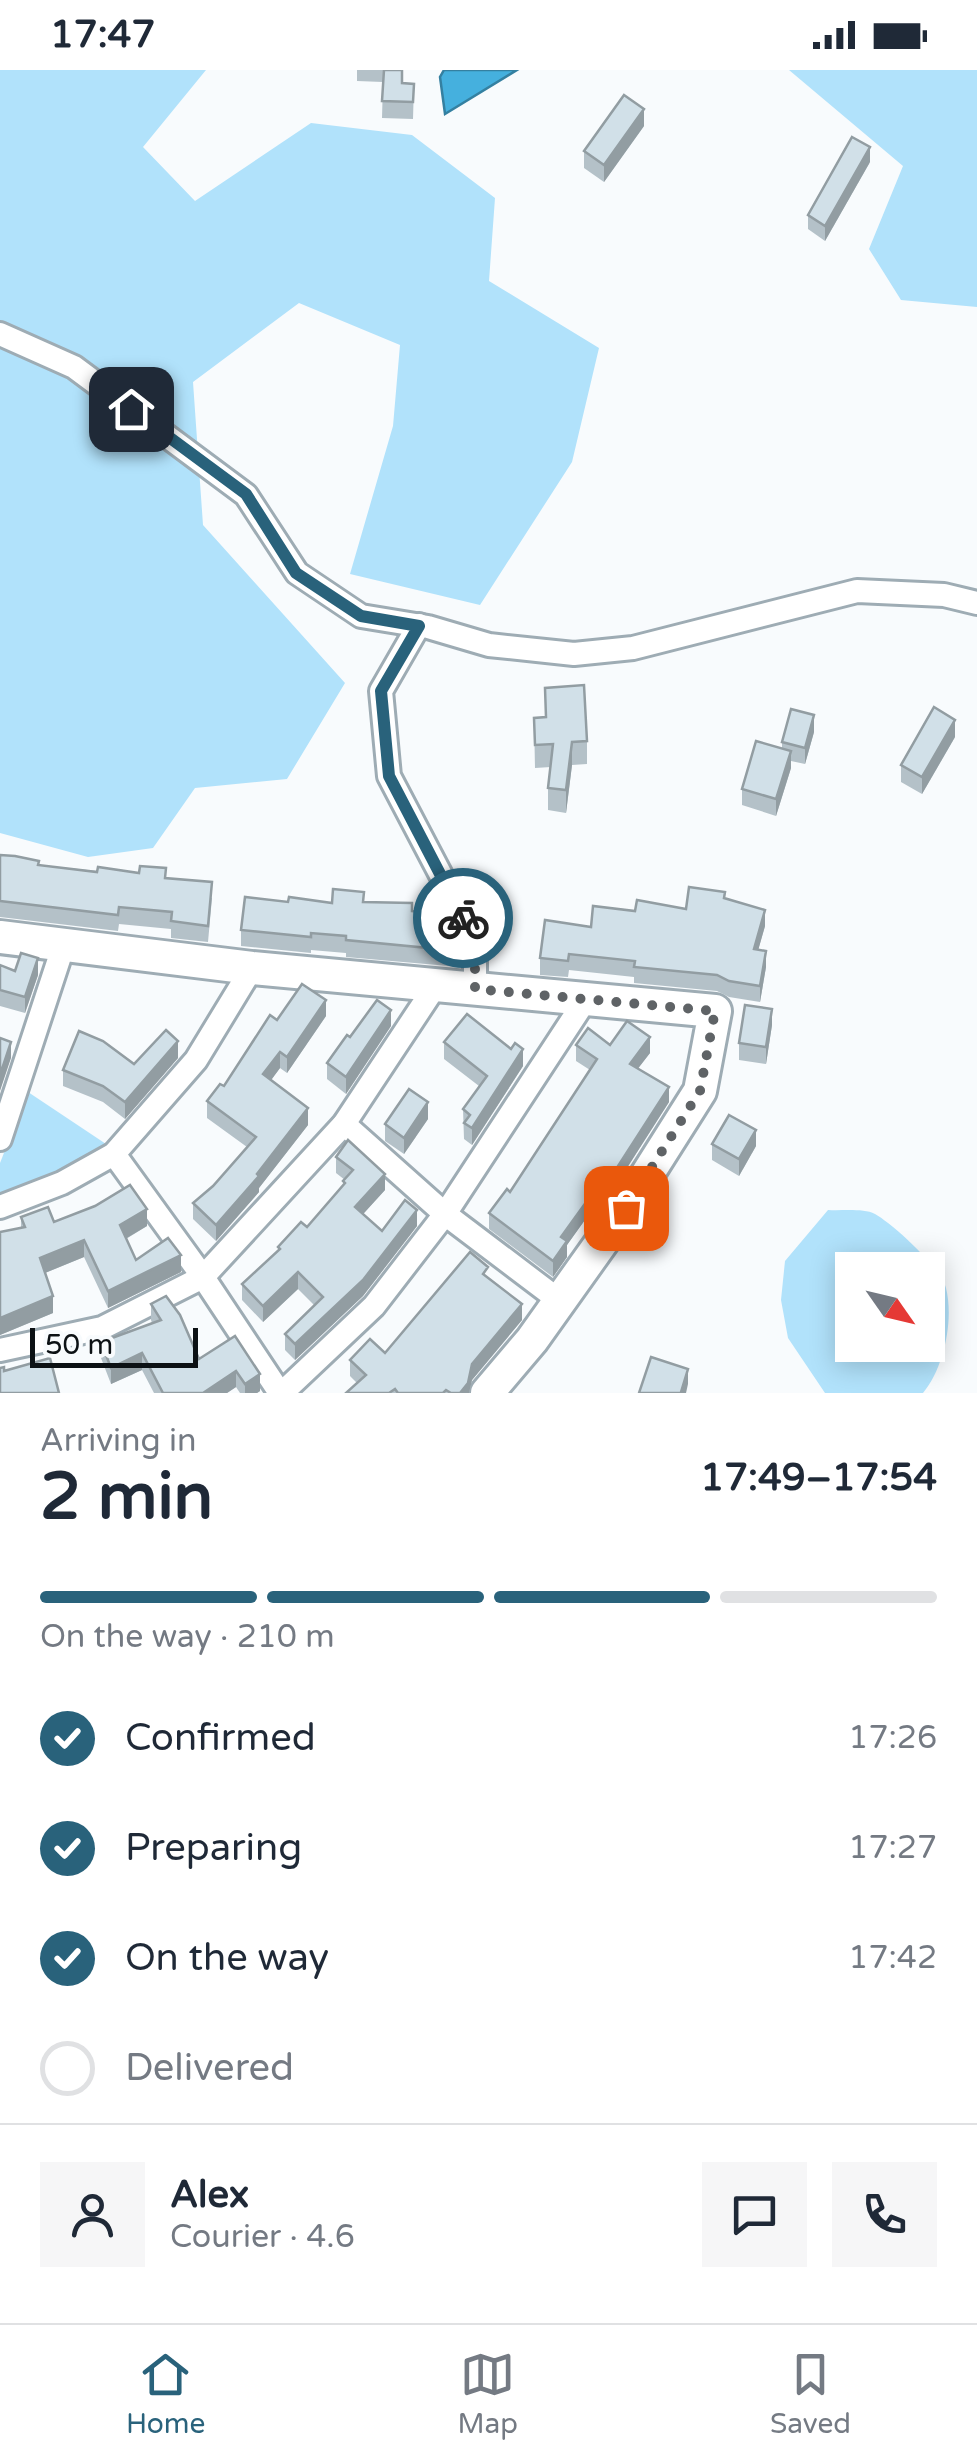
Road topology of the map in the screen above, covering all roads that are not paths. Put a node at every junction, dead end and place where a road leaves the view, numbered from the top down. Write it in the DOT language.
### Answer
graph roads {
  1 [pos="0,334"];
  2 [pos="977,603"];
  3 [pos="419,626"];
  4 [pos="0,937"];
  5 [pos="64,944"];
  6 [pos="252,968"];
  7 [pos="436,985"];
  8 [pos="475,989"];
  9 [pos="586,1000"];
  10 [pos="344,1124"];
  11 [pos="0,1140"];
  12 [pos="114,1154"];
  13 [pos="0,1207"];
  14 [pos="445,1214"];
  15 [pos="203,1277"];
  16 [pos="560,1300"];
  17 [pos="0,1350"];
  18 [pos="281,1393"];
  19 [pos="487,1393"];
  1 -- 3 [label="street"];
  2 -- 3 [label="street"];
  3 -- 8 [label="street"];
  4 -- 5 [label="street"];
  5 -- 6 [label="street"];
  5 -- 11 [label="street"];
  6 -- 7 [label="street"];
  6 -- 12 [label="street"];
  7 -- 8 [label="street"];
  7 -- 10 [label="street"];
  8 -- 9 [label="street"];
  9 -- 14 [label="street"];
  9 -- 16 [label="street"];
  10 -- 14 [label="street"];
  10 -- 15 [label="street"];
  12 -- 13 [label="street"];
  12 -- 15 [label="street"];
  14 -- 16 [label="street"];
  14 -- 18 [label="street"];
  15 -- 17 [label="street"];
  15 -- 18 [label="street"];
  16 -- 19 [label="street"];
}
